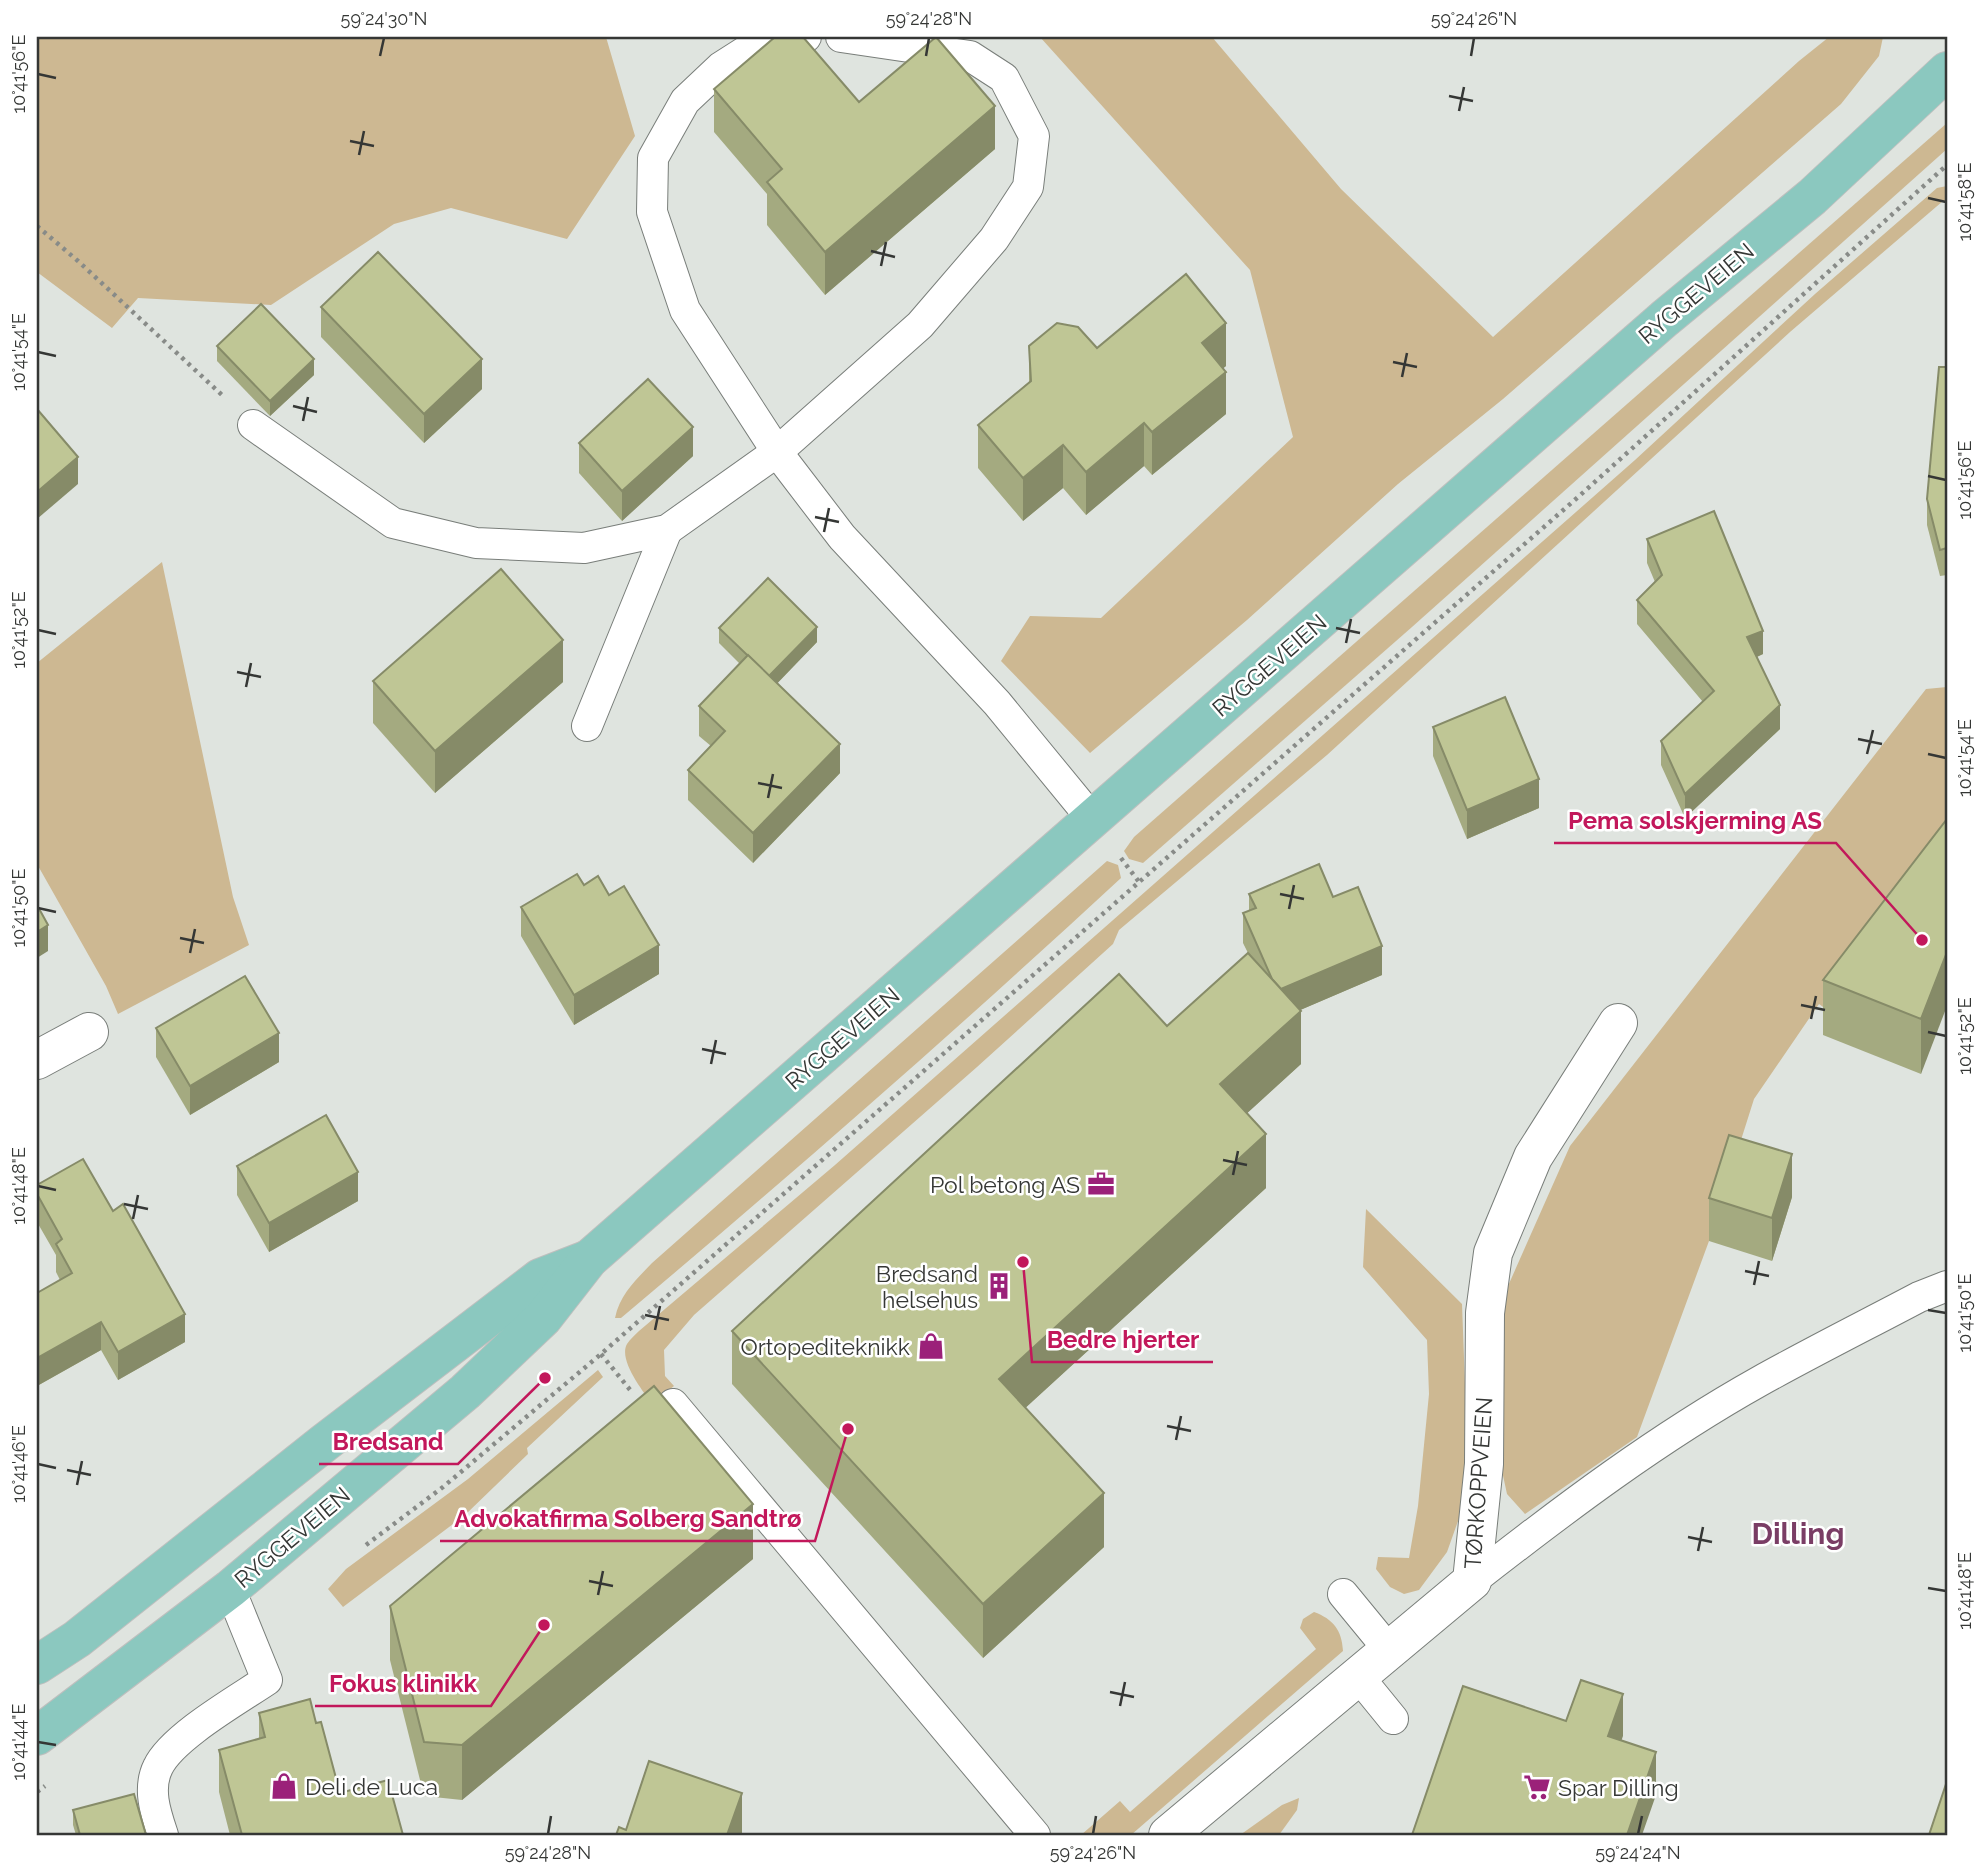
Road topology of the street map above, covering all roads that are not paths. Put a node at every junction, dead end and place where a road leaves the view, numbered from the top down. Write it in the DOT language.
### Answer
graph roads {
  1 [pos="807,37"];
  2 [pos="841,37"];
  3 [pos="1947,71"];
  4 [pos="253,425"];
  5 [pos="777,452"];
  6 [pos="667,530"];
  7 [pos="587,726"];
  8 [pos="1093,820"];
  9 [pos="1618,1023"];
  10 [pos="89,1031"];
  11 [pos="37,1060"];
  12 [pos="589,1259"];
  13 [pos="1947,1286"];
  14 [pos="673,1404"];
  15 [pos="1472,1581"];
  16 [pos="230,1589"];
  17 [pos="1343,1594"];
  18 [pos="1389,1650"];
  19 [pos="37,1665"];
  20 [pos="1358,1676"];
  21 [pos="1393,1719"];
  22 [pos="37,1736"];
  23 [pos="163,1835"];
  24 [pos="1035,1835"];
  25 [pos="1168,1835"];
  1 -- 5 [label="lane"];
  2 -- 5 [label="lane"];
  3 -- 8 [label="main road, RYGGEVEIEN"];
  4 -- 6 [label="lane"];
  5 -- 6 [label="lane"];
  5 -- 8 [label="lane"];
  6 -- 7 [label="lane"];
  8 -- 12 [label="main road, RYGGEVEIEN"];
  9 -- 15 [label="street, TØRKOPPVEIEN"];
  10 -- 11 [label="street"];
  12 -- 16 [label="main road, RYGGEVEIEN"];
  12 -- 19 [label="main road, RYGGEVEIEN"];
  13 -- 15 [label="lane"];
  14 -- 24 [label="lane"];
  15 -- 18 [label="street, TØRKOPPVEIEN"];
  16 -- 22 [label="main road, RYGGEVEIEN"];
  16 -- 23 [label="lane"];
  17 -- 18 [label="lane"];
  18 -- 20 [label="street, TØRKOPPVEIEN"];
  20 -- 21 [label="lane"];
  20 -- 25 [label="street, TØRKOPPVEIEN"];
}
